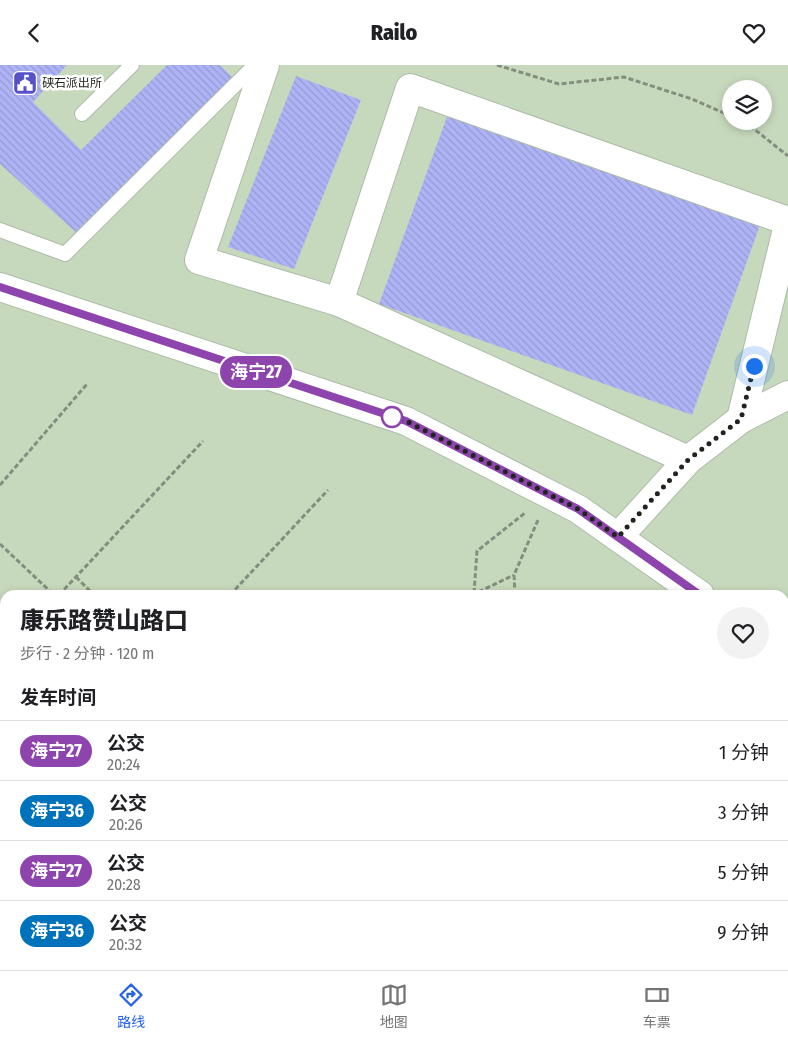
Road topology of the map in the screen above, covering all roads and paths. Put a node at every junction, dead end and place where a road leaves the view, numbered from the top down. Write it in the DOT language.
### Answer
graph roads {
  1 [pos="132,65"];
  2 [pos="255,65"];
  3 [pos="265,65"];
  4 [pos="497,65"];
  5 [pos="722,112"];
  6 [pos="82,114"];
  7 [pos="755,130"];
  8 [pos="788,156"];
  9 [pos="788,223"];
  10 [pos="0,230"];
  11 [pos="0,287"];
  12 [pos="339,303"];
  13 [pos="87,384"];
  14 [pos="788,395"];
  15 [pos="741,419"];
  16 [pos="203,441"];
  17 [pos="688,460"];
  18 [pos="0,485"];
  19 [pos="328,490"];
  20 [pos="549,494"];
  21 [pos="618,537"];
  22 [pos="0,544"];
  23 [pos="514,575"];
  24 [pos="76,577"];
  25 [pos="49,590"];
  26 [pos="64,590"];
  27 [pos="89,590"];
  28 [pos="235,590"];
  29 [pos="473,590"];
  30 [pos="482,590"];
  31 [pos="514,590"];
  32 [pos="693,590"];
  1 -- 6 [label="lane"];
  2 -- 10 [label="lane"];
  3 -- 12 [label="street"];
  4 -- 5 [label="path"];
  7 -- 8 [label="path"];
  9 -- 12 [label="street"];
  9 -- 15 [label="street"];
  11 -- 20 [label="street"];
  12 -- 17 [label="street"];
  13 -- 18 [label="path"];
  14 -- 15 [label="street"];
  15 -- 17 [label="street"];
  16 -- 24 [label="path"];
  17 -- 21 [label="street"];
  19 -- 28 [label="path"];
  20 -- 21 [label="street"];
  20 -- 23 [label="path"];
  20 -- 29 [label="path"];
  21 -- 32 [label="street"];
  22 -- 25 [label="path"];
  23 -- 30 [label="path"];
  23 -- 31 [label="path"];
  24 -- 26 [label="path"];
  24 -- 27 [label="path"];
}
